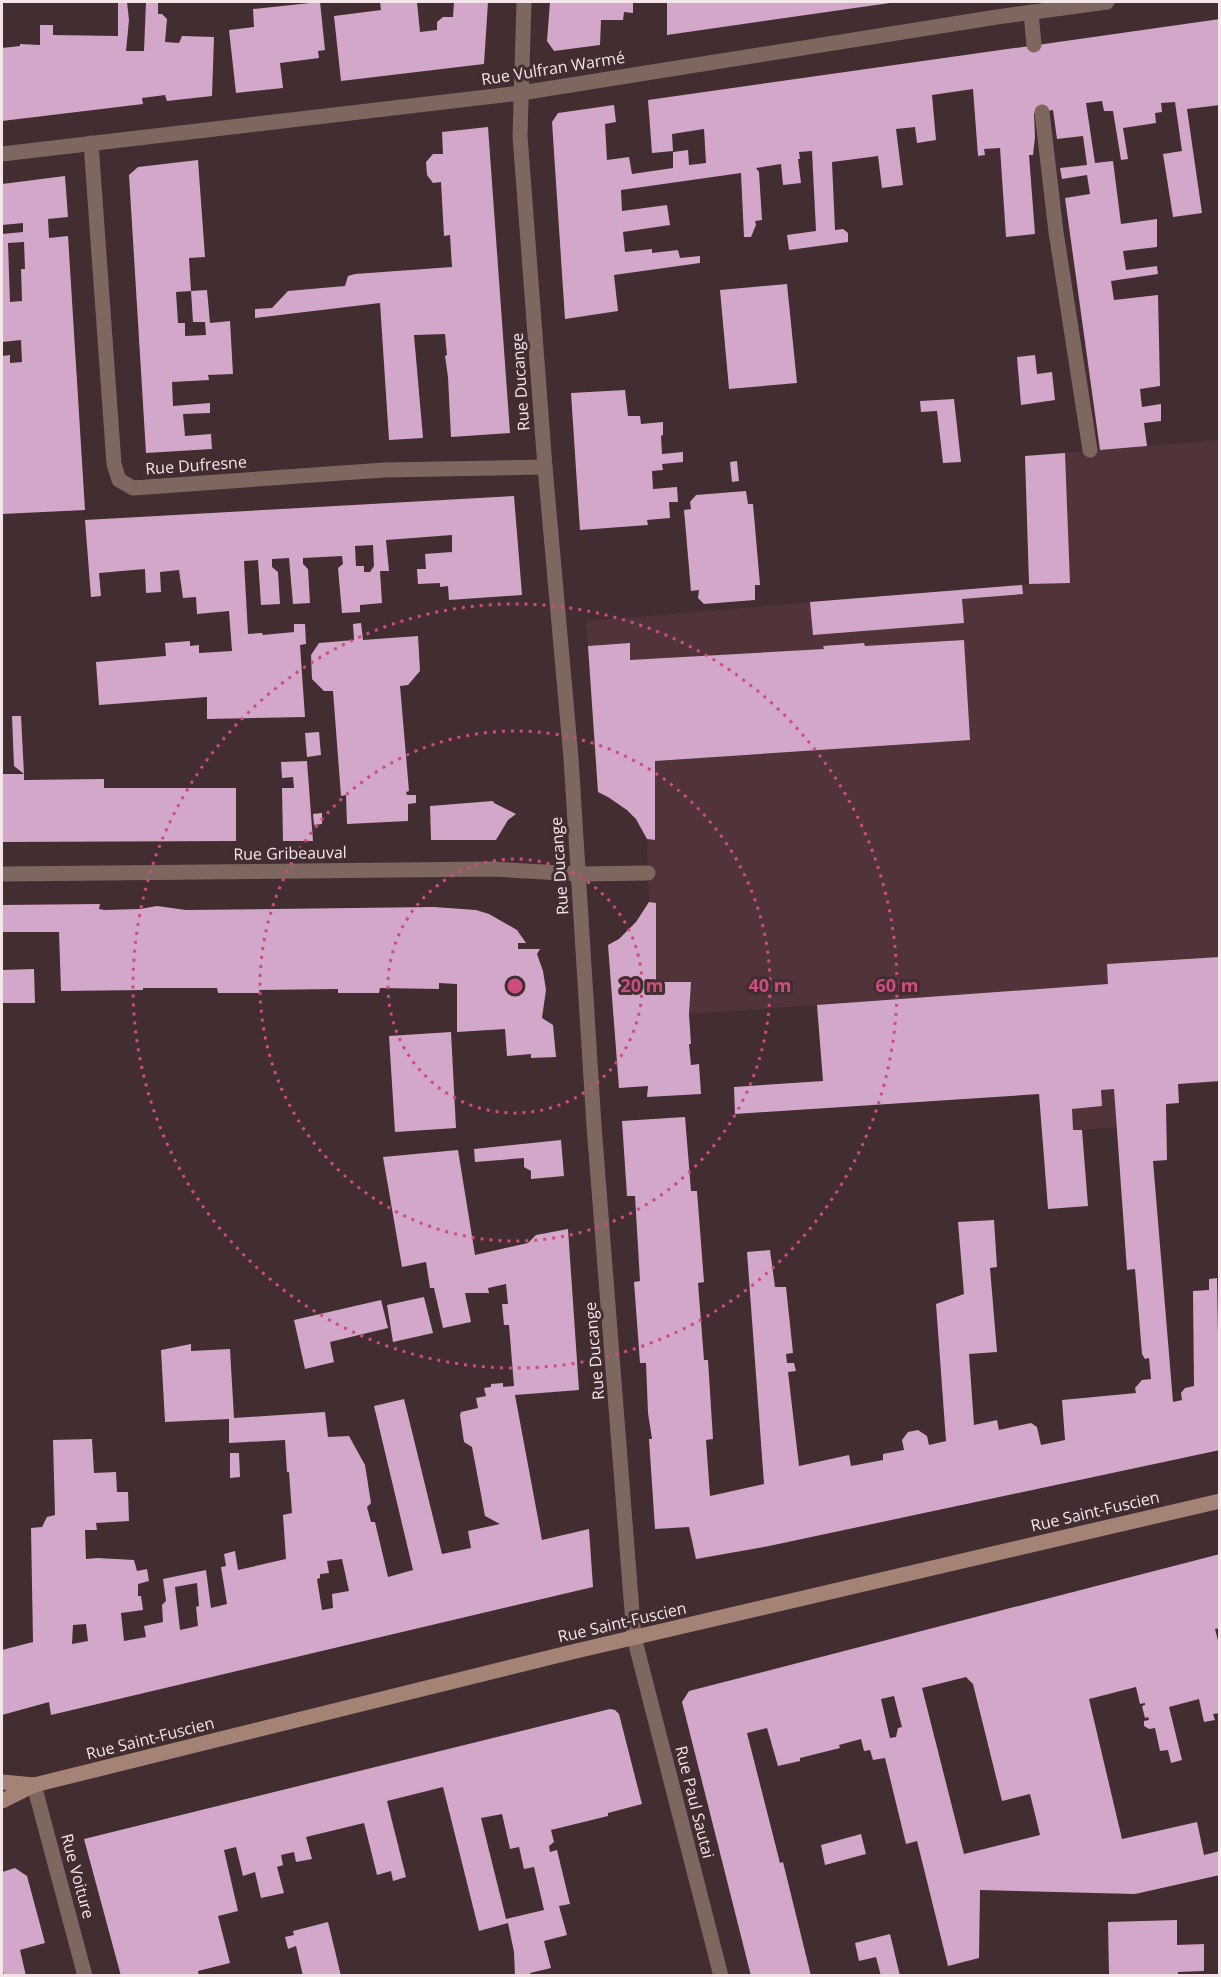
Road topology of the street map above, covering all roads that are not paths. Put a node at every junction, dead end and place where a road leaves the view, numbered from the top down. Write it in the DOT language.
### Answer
graph roads {
  1 [pos="524,2"];
  2 [pos="1107,2"];
  3 [pos="997,9"];
  4 [pos="1031,12"];
  5 [pos="1034,45"];
  6 [pos="521,93"];
  7 [pos="1042,112"];
  8 [pos="91,143"];
  9 [pos="2,154"];
  10 [pos="1090,450"];
  11 [pos="544,467"];
  12 [pos="648,873"];
  13 [pos="2,874"];
  14 [pos="579,874"];
  15 [pos="1220,1501"];
  16 [pos="634,1637"];
  17 [pos="2,1782"];
  18 [pos="34,1785"];
  19 [pos="2,1801"];
  20 [pos="86,1976"];
  21 [pos="721,1976"];
  1 -- 6 [label="street, Rue Ducange"];
  2 -- 4 [label="street, Rue Vulfran Warmé"];
  3 -- 4 [label="street, Rue Vulfran Warmé"];
  3 -- 6 [label="street, Rue Vulfran Warmé"];
  4 -- 5 [label="street"];
  6 -- 8 [label="street, Rue Vulfran Warmé"];
  6 -- 11 [label="street, Rue Ducange"];
  7 -- 10 [label="street"];
  8 -- 9 [label="street, Rue Vulfran Warmé"];
  8 -- 11 [label="street, Rue Dufresne"];
  11 -- 14 [label="street, Rue Ducange"];
  12 -- 14 [label="street, Rue Gribeauval"];
  13 -- 14 [label="street, Rue Gribeauval"];
  14 -- 16 [label="street, Rue Ducange"];
  15 -- 16 [label="main road, Rue Saint-Fuscien"];
  16 -- 18 [label="main road, Rue Saint-Fuscien"];
  16 -- 21 [label="street, Rue Paul Sautai"];
  17 -- 18 [label="main road, Rue Saint-Fuscien"];
  18 -- 19 [label="main road, Rue Saint-Fuscien"];
  18 -- 20 [label="street, Rue Voiture"];
}
